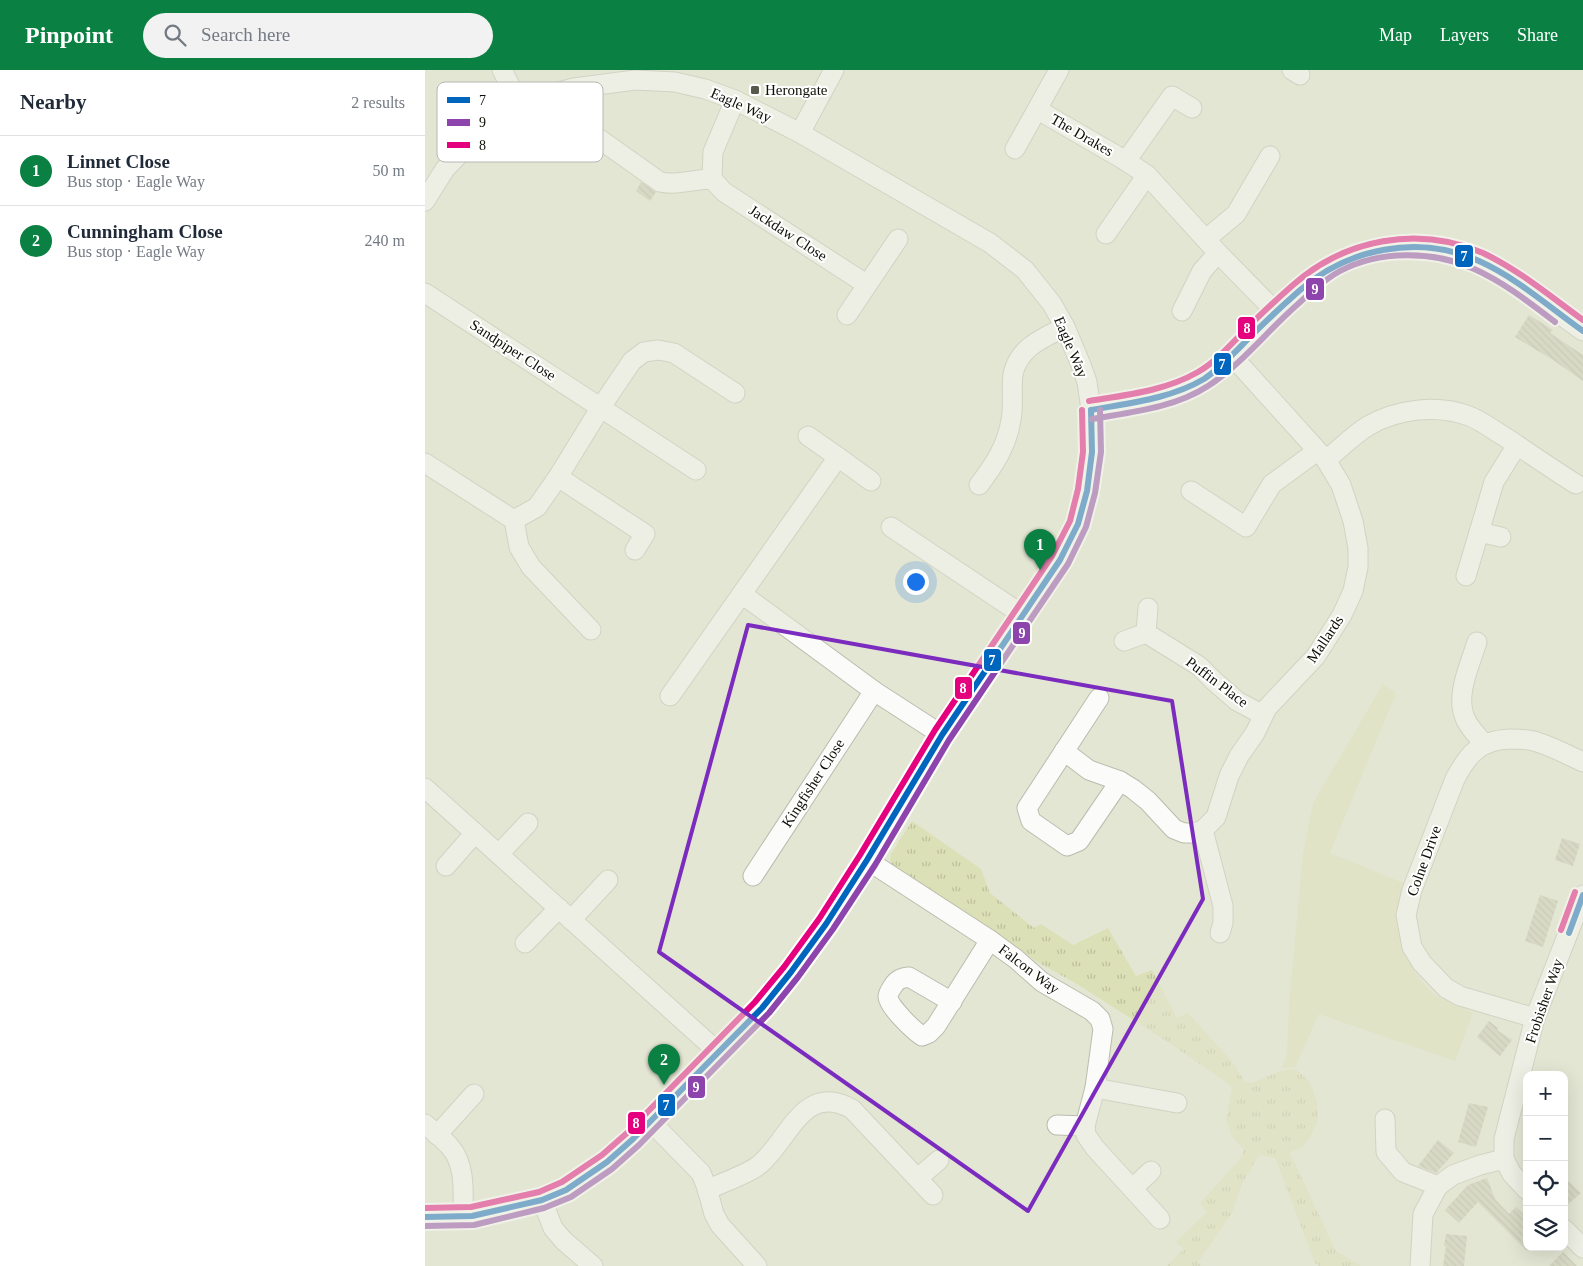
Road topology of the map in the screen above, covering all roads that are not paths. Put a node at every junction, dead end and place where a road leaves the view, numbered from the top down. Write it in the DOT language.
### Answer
graph roads {
  1 [pos="502,70"];
  2 [pos="834,70"];
  3 [pos="1059,70"];
  4 [pos="508,82"];
  5 [pos="603,84"];
  6 [pos="735,100"];
  7 [pos="1193,108"];
  8 [pos="1038,110"];
  9 [pos="800,133"];
  10 [pos="603,141"];
  11 [pos="1015,149"];
  12 [pos="1270,156"];
  13 [pos="1127,161"];
  14 [pos="451,162"];
  15 [pos="1147,175"];
  16 [pos="712,179"];
  17 [pos="425,201"];
  18 [pos="1106,234"];
  19 [pos="898,239"];
  20 [pos="1212,246"];
  21 [pos="867,284"];
  22 [pos="425,293"];
  23 [pos="1181,311"];
  24 [pos="1276,312"];
  25 [pos="847,314"];
  26 [pos="1065,327"];
  27 [pos="1583,331"];
  28 [pos="1232,356"];
  29 [pos="735,394"];
  30 [pos="601,407"];
  31 [pos="1091,410"];
  32 [pos="808,436"];
  33 [pos="1517,445"];
  34 [pos="1322,456"];
  35 [pos="838,457"];
  36 [pos="425,464"];
  37 [pos="696,470"];
  38 [pos="558,477"];
  39 [pos="871,481"];
  40 [pos="1576,484"];
  41 [pos="979,485"];
  42 [pos="1191,491"];
  43 [pos="515,520"];
  44 [pos="891,527"];
  45 [pos="1479,532"];
  46 [pos="1501,537"];
  47 [pos="635,550"];
  48 [pos="1466,576"];
  49 [pos="742,594"];
  50 [pos="1148,608"];
  51 [pos="1023,616"];
  52 [pos="591,630"];
  53 [pos="1145,633"];
  54 [pos="1124,641"];
  55 [pos="1477,642"];
  56 [pos="874,691"];
  57 [pos="670,696"];
  58 [pos="1099,698"];
  59 [pos="1263,714"];
  60 [pos="942,735"];
  61 [pos="1484,744"];
  62 [pos="1064,752"];
  63 [pos="1583,762"];
  64 [pos="1120,781"];
  65 [pos="425,788"];
  66 [pos="528,823"];
  67 [pos="1203,830"];
  68 [pos="475,833"];
  69 [pos="499,854"];
  70 [pos="867,860"];
  71 [pos="446,866"];
  72 [pos="753,876"];
  73 [pos="607,880"];
  74 [pos="1583,895"];
  75 [pos="565,914"];
  76 [pos="1220,933"];
  77 [pos="1576,935"];
  78 [pos="990,940"];
  79 [pos="525,943"];
  80 [pos="952,1002"];
  81 [pos="1535,1018"];
  82 [pos="718,1052"];
  83 [pos="1095,1088"];
  84 [pos="475,1094"];
  85 [pos="1177,1103"];
  86 [pos="1385,1119"];
  87 [pos="651,1122"];
  88 [pos="1057,1125"];
  89 [pos="1085,1126"];
  90 [pos="431,1129"];
  91 [pos="1504,1159"];
  92 [pos="939,1160"];
  93 [pos="1151,1171"];
  94 [pos="918,1178"];
  95 [pos="1438,1186"];
  96 [pos="1523,1186"];
  97 [pos="1133,1188"];
  98 [pos="707,1190"];
  99 [pos="933,1195"];
  100 [pos="542,1200"];
  101 [pos="463,1216"];
  102 [pos="425,1217"];
  103 [pos="1161,1219"];
  104 [pos="1568,1233"];
  105 [pos="1583,1248"];
  106 [pos="593,1266"];
  107 [pos="757,1266"];
  108 [pos="1420,1266"];
  1 -- 4 [label="street"];
  2 -- 9 [label="street"];
  3 -- 8 [label="street, The Drakes"];
  5 -- 6 [label="street, Eagle Way"];
  6 -- 9 [label="street, Eagle Way"];
  6 -- 16 [label="street"];
  7 -- 13 [label="street, The Drakes"];
  8 -- 11 [label="street, The Drakes"];
  8 -- 13 [label="street, The Drakes"];
  9 -- 26 [label="street, Eagle Way"];
  10 -- 16 [label="street"];
  12 -- 20 [label="street"];
  13 -- 15 [label="street, The Drakes"];
  14 -- 17 [label="street, Eagle Way"];
  15 -- 18 [label="street"];
  15 -- 20 [label="street, The Drakes"];
  16 -- 21 [label="street, Jackdaw Close"];
  19 -- 21 [label="street"];
  20 -- 23 [label="street"];
  20 -- 24 [label="street, The Drakes"];
  21 -- 25 [label="street"];
  22 -- 30 [label="street, Sandpiper Close"];
  24 -- 27 [label="street"];
  24 -- 28 [label="street"];
  26 -- 31 [label="street, Eagle Way"];
  26 -- 41 [label="street"];
  28 -- 31 [label="street"];
  28 -- 34 [label="street, Mallards"];
  29 -- 30 [label="street"];
  30 -- 37 [label="street, Sandpiper Close"];
  30 -- 38 [label="street"];
  31 -- 51 [label="street, Eagle Way"];
  32 -- 35 [label="street"];
  33 -- 34 [label="street"];
  33 -- 40 [label="street"];
  33 -- 45 [label="street"];
  34 -- 42 [label="street"];
  34 -- 59 [label="street, Mallards"];
  35 -- 39 [label="street"];
  35 -- 49 [label="street"];
  36 -- 43 [label="street"];
  38 -- 43 [label="street"];
  38 -- 47 [label="street"];
  43 -- 52 [label="street"];
  44 -- 51 [label="street"];
  45 -- 46 [label="street"];
  45 -- 48 [label="street"];
  49 -- 56 [label="street"];
  49 -- 57 [label="street"];
  50 -- 53 [label="street"];
  51 -- 60 [label="street, Eagle Way"];
  53 -- 54 [label="street"];
  53 -- 59 [label="street, Puffin Place"];
  55 -- 61 [label="street"];
  56 -- 60 [label="street"];
  56 -- 72 [label="street, Kingfisher Close"];
  58 -- 62 [label="street"];
  59 -- 67 [label="street, Mallards"];
  60 -- 70 [label="street, Eagle Way"];
  61 -- 63 [label="street, Colne Drive"];
  61 -- 81 [label="street, Colne Drive"];
  62 -- 64 [label="street"];
  62 -- 64 [label="street"];
  64 -- 67 [label="street"];
  65 -- 68 [label="street"];
  66 -- 69 [label="street"];
  67 -- 76 [label="street"];
  68 -- 69 [label="street"];
  68 -- 71 [label="street"];
  69 -- 75 [label="street"];
  70 -- 78 [label="street, Falcon Way"];
  70 -- 82 [label="street, Eagle Way"];
  73 -- 75 [label="street"];
  74 -- 77 [label="street, Frobisher Way"];
  75 -- 79 [label="street"];
  75 -- 82 [label="street"];
  77 -- 81 [label="street, Frobisher Way"];
  78 -- 80 [label="street"];
  78 -- 83 [label="street, Falcon Way"];
  81 -- 91 [label="street, Frobisher Way"];
  82 -- 87 [label="street, Eagle Way"];
  83 -- 85 [label="street"];
  83 -- 89 [label="street, Falcon Way"];
  84 -- 90 [label="street"];
  86 -- 95 [label="street"];
  87 -- 98 [label="street"];
  87 -- 100 [label="street, Eagle Way"];
  88 -- 89 [label="street"];
  89 -- 97 [label="street"];
  90 -- 101 [label="street"];
  91 -- 95 [label="street"];
  91 -- 96 [label="street"];
  92 -- 94 [label="street"];
  93 -- 97 [label="street"];
  94 -- 98 [label="street"];
  94 -- 99 [label="street"];
  95 -- 108 [label="street"];
  97 -- 103 [label="street"];
  98 -- 107 [label="street"];
  100 -- 101 [label="street, Eagle Way"];
  100 -- 106 [label="street"];
  101 -- 102 [label="street, Eagle Way"];
  104 -- 105 [label="street"];
}
